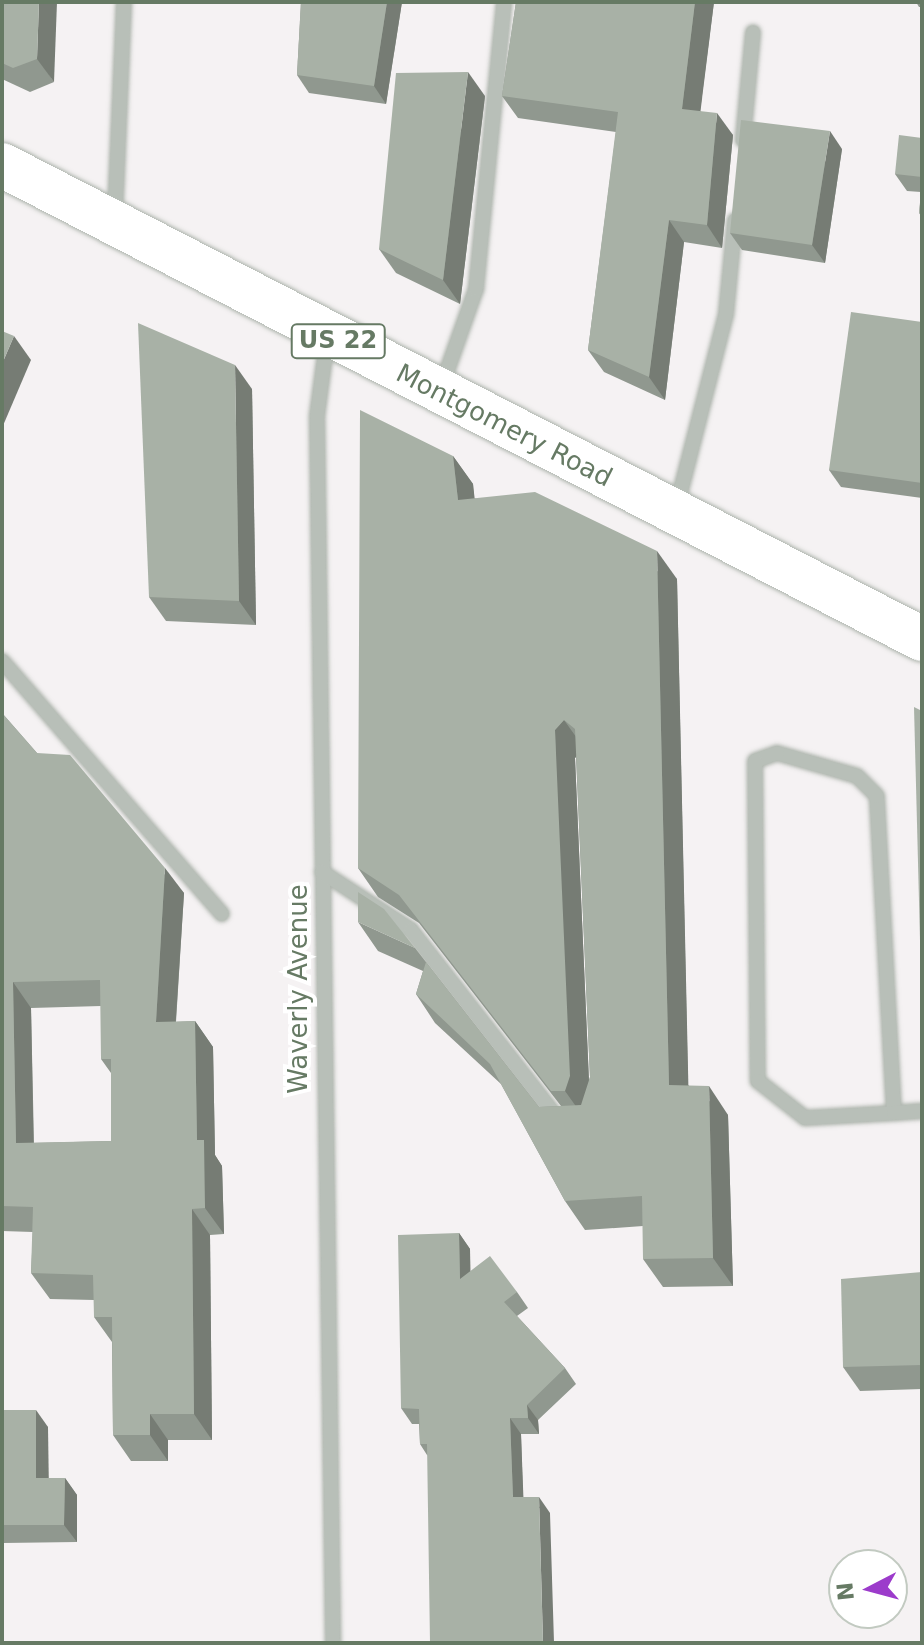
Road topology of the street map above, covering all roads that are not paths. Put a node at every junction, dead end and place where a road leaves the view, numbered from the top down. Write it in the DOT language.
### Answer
graph roads {
  1 [pos="124,2"];
  2 [pos="504,2"];
  3 [pos="753,32"];
  4 [pos="741,157"];
  5 [pos="2,165"];
  6 [pos="736,204"];
  7 [pos="115,217"];
  8 [pos="327,335"];
  9 [pos="438,392"];
  10 [pos="675,513"];
  11 [pos="922,639"];
  12 [pos="2,661"];
  13 [pos="322,872"];
  14 [pos="222,914"];
  15 [pos="922,1111"];
  16 [pos="894,1113"];
  17 [pos="579,1129"];
  18 [pos="333,1643"];
  1 -- 7 [label="street"];
  2 -- 9 [label="street"];
  3 -- 4 [label="street"];
  5 -- 7 [label="main road, Montgomery Road / US 22"];
  6 -- 10 [label="street"];
  7 -- 8 [label="main road, Montgomery Road / US 22"];
  8 -- 9 [label="main road, Montgomery Road / US 22"];
  8 -- 13 [label="street, Waverly Avenue"];
  9 -- 10 [label="main road, Montgomery Road / US 22"];
  10 -- 11 [label="main road, Montgomery Road / US 22"];
  12 -- 14 [label="street"];
  13 -- 17 [label="street"];
  13 -- 18 [label="street, Waverly Avenue"];
  15 -- 16 [label="street"];
  16 -- 16 [label="street"];
}
